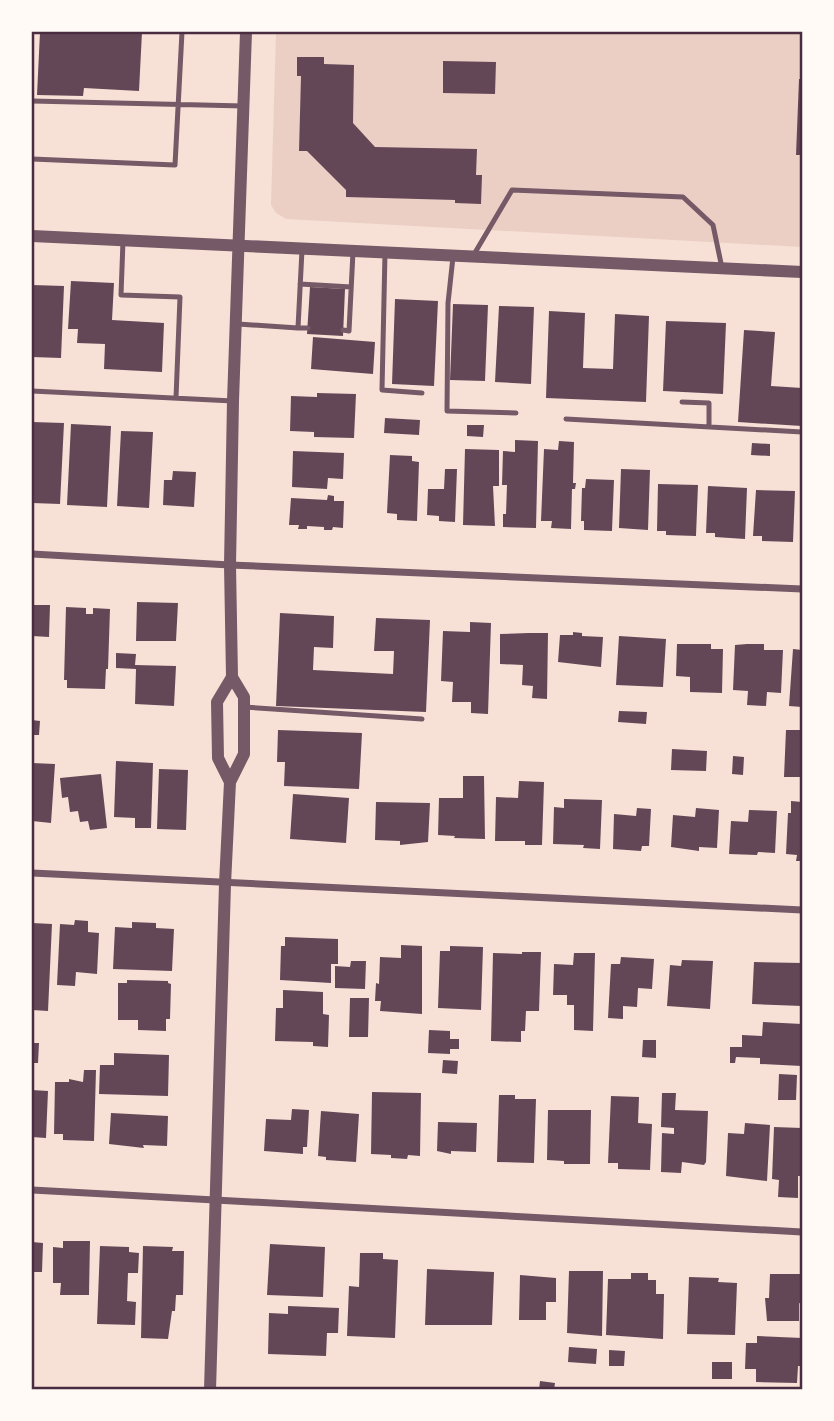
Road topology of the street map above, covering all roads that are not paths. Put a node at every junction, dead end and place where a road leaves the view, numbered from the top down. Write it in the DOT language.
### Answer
graph roads {
  1 [pos="182,32"];
  2 [pos="246,32"];
  3 [pos="32,101"];
  4 [pos="178,103"];
  5 [pos="244,106"];
  6 [pos="32,159"];
  7 [pos="32,236"];
  8 [pos="123,241"];
  9 [pos="239,247"];
  10 [pos="302,250"];
  11 [pos="353,251"];
  12 [pos="386,253"];
  13 [pos="453,257"];
  14 [pos="472,257"];
  15 [pos="722,268"];
  16 [pos="803,272"];
  17 [pos="300,284"];
  18 [pos="351,287"];
  19 [pos="298,311"];
  20 [pos="309,311"];
  21 [pos="236,324"];
  22 [pos="298,328"];
  23 [pos="308,328"];
  24 [pos="343,330"];
  25 [pos="32,391"];
  26 [pos="422,393"];
  27 [pos="176,398"];
  28 [pos="233,401"];
  29 [pos="682,402"];
  30 [pos="516,413"];
  31 [pos="566,419"];
  32 [pos="709,427"];
  33 [pos="803,432"];
  34 [pos="32,554"];
  35 [pos="230,565"];
  36 [pos="803,589"];
  37 [pos="232,677"];
  38 [pos="244,708"];
  39 [pos="422,719"];
  40 [pos="230,782"];
  41 [pos="32,873"];
  42 [pos="225,884"];
  43 [pos="803,911"];
  44 [pos="32,1190"];
  45 [pos="214,1199"];
  46 [pos="803,1232"];
  47 [pos="210,1390"];
  1 -- 4 [label="lane"];
  2 -- 5 [label="street"];
  3 -- 4 [label="lane"];
  4 -- 5 [label="lane"];
  4 -- 6 [label="lane"];
  5 -- 9 [label="street"];
  7 -- 8 [label="street"];
  8 -- 9 [label="street"];
  8 -- 27 [label="lane"];
  9 -- 10 [label="street"];
  9 -- 21 [label="street"];
  10 -- 11 [label="street"];
  10 -- 17 [label="lane"];
  11 -- 12 [label="street"];
  11 -- 18 [label="lane"];
  12 -- 13 [label="street"];
  12 -- 26 [label="lane"];
  13 -- 14 [label="street"];
  13 -- 30 [label="lane"];
  14 -- 15 [label="street"];
  14 -- 15 [label="lane"];
  15 -- 16 [label="street"];
  17 -- 18 [label="lane"];
  17 -- 19 [label="lane"];
  18 -- 24 [label="lane"];
  19 -- 20 [label="lane"];
  19 -- 22 [label="lane"];
  21 -- 22 [label="lane"];
  21 -- 28 [label="street"];
  22 -- 23 [label="lane"];
  25 -- 27 [label="lane"];
  27 -- 28 [label="lane"];
  28 -- 35 [label="street"];
  29 -- 32 [label="lane"];
  31 -- 32 [label="lane"];
  32 -- 33 [label="lane"];
  34 -- 35 [label="street"];
  35 -- 36 [label="street"];
  35 -- 37 [label="street"];
  37 -- 38 [label="street"];
  37 -- 40 [label="street"];
  38 -- 39 [label="lane"];
  38 -- 40 [label="street"];
  40 -- 42 [label="street"];
  41 -- 42 [label="street"];
  42 -- 43 [label="street"];
  42 -- 45 [label="street"];
  44 -- 45 [label="street"];
  45 -- 46 [label="street"];
  45 -- 47 [label="street"];
}
